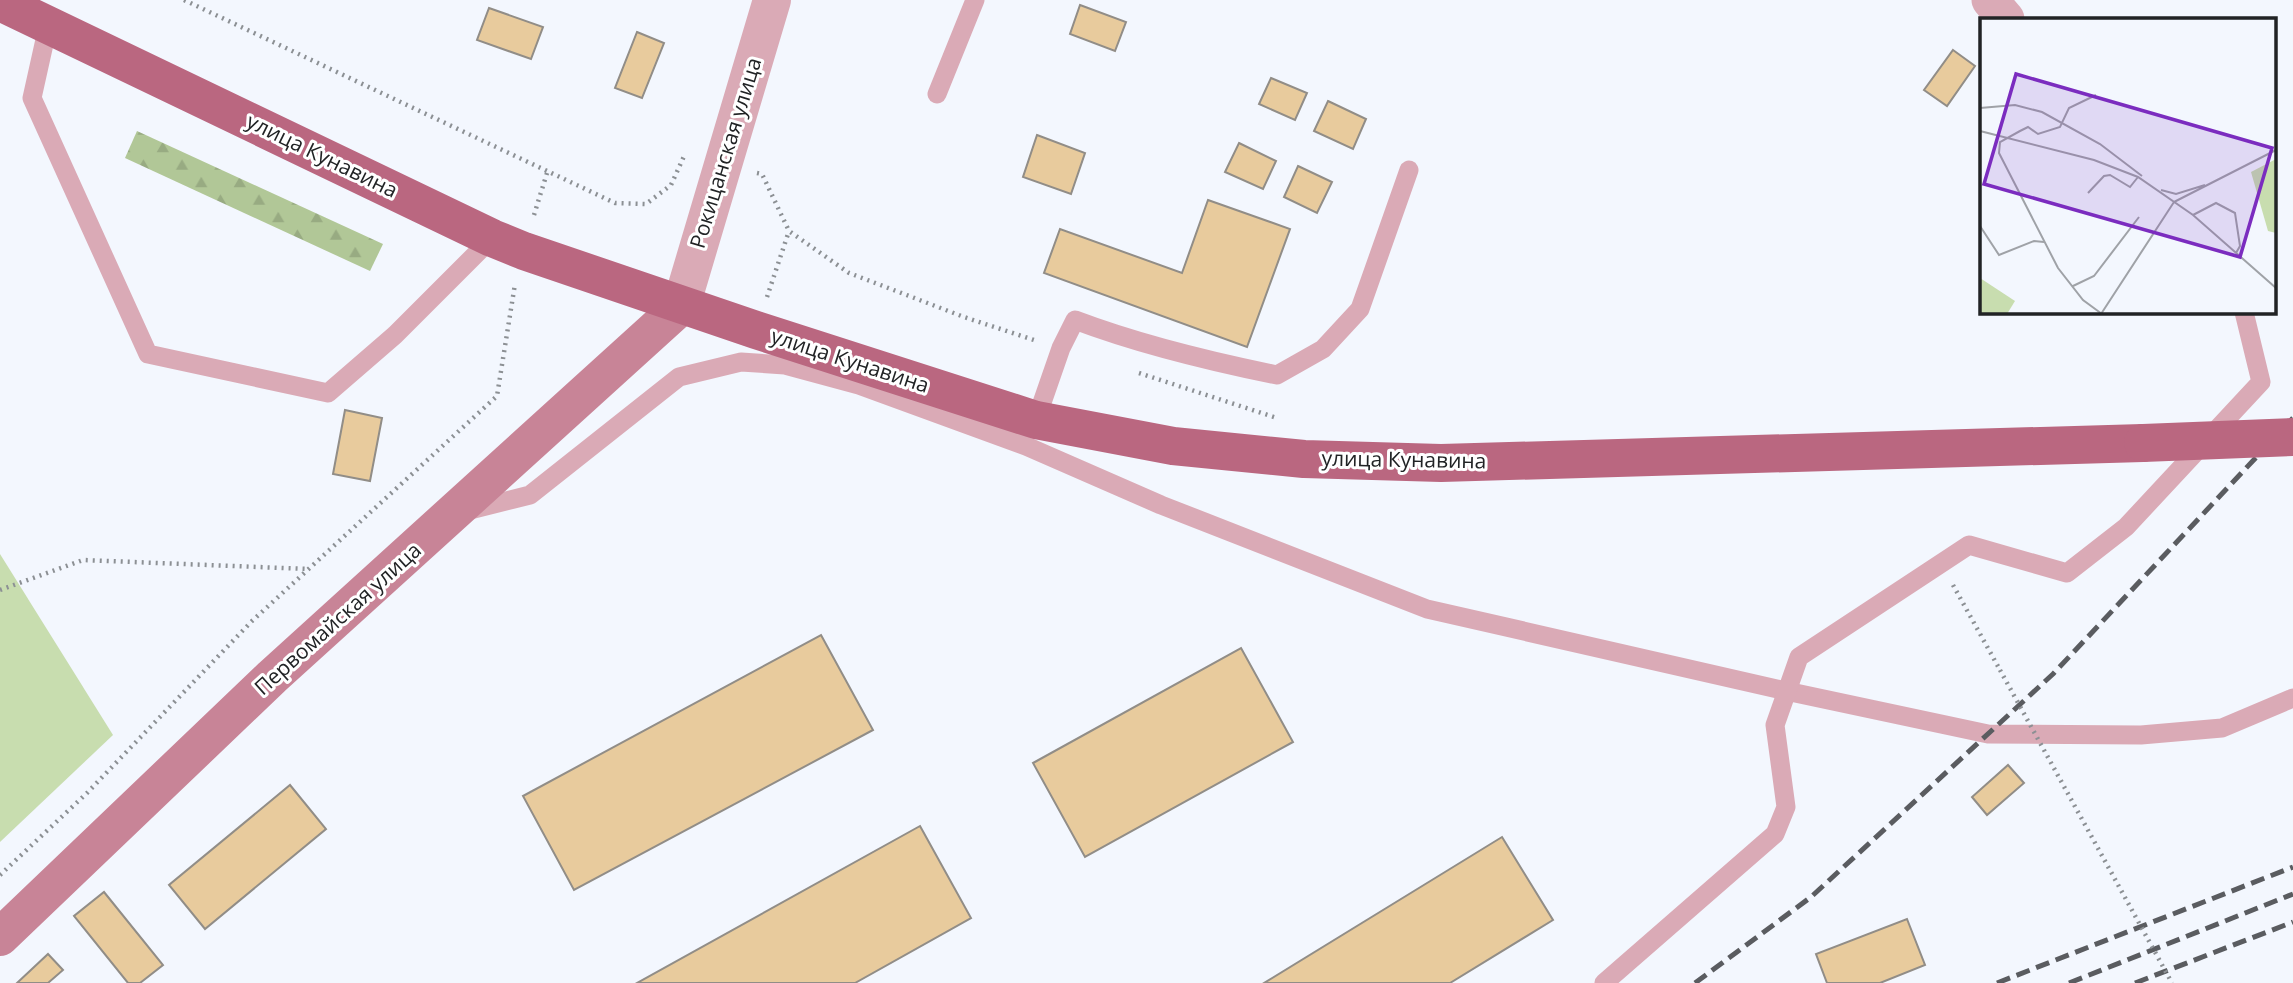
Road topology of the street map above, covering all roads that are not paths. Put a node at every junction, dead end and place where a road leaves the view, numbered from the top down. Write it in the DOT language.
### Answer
graph roads {
  1 [pos="772,0"];
  2 [pos="975,0"];
  3 [pos="1990,0"];
  4 [pos="0,2"];
  5 [pos="2005,18"];
  6 [pos="48,26"];
  7 [pos="937,94"];
  8 [pos="1409,170"];
  9 [pos="508,244"];
  10 [pos="681,306"];
  11 [pos="2244,313"];
  12 [pos="1036,420"];
  13 [pos="2293,437"];
  14 [pos="451,515"];
  15 [pos="1786,691"];
  16 [pos="2293,698"];
  17 [pos="0,937"];
  18 [pos="1604,983"];
  1 -- 10 [label="street, Рокицанская улица"];
  2 -- 7 [label="lane"];
  3 -- 5 [label="street"];
  4 -- 6 [label="main road, улица Кунавина"];
  6 -- 9 [label="main road, улица Кунавина"];
  6 -- 9 [label="lane"];
  8 -- 12 [label="lane"];
  9 -- 10 [label="main road, улица Кунавина"];
  10 -- 12 [label="main road, улица Кунавина"];
  10 -- 14 [label="main road, Первомайская улица"];
  11 -- 15 [label="lane"];
  12 -- 13 [label="main road, улица Кунавина, bridge"];
  14 -- 15 [label="lane"];
  14 -- 17 [label="main road, Первомайская улица"];
  15 -- 16 [label="lane"];
  15 -- 18 [label="lane"];
}
